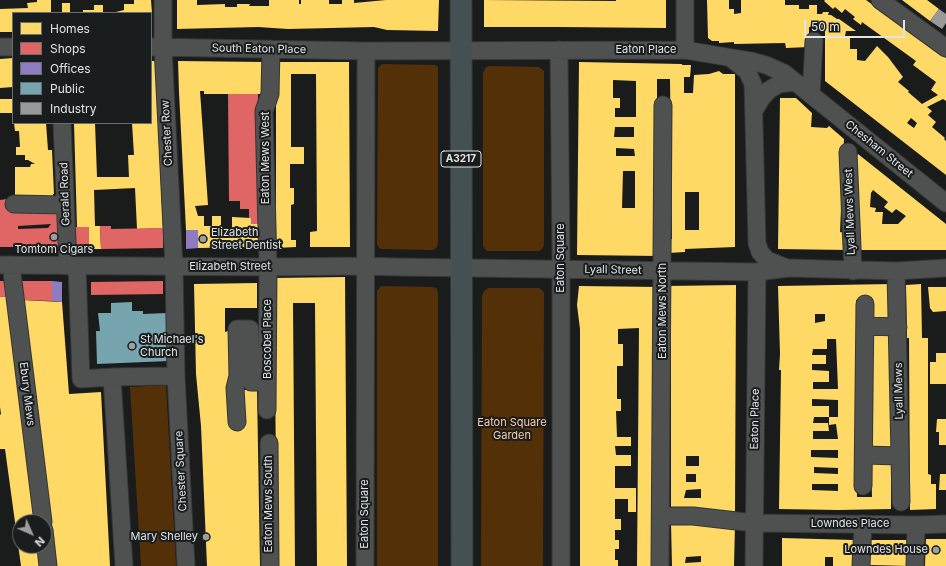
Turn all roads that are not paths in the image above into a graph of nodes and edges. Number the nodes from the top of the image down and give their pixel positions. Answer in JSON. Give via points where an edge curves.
{"nodes":[{"id":1,"x":163,"y":0,"type":"edge"},
{"id":2,"x":461,"y":0,"type":"edge"},
{"id":3,"x":685,"y":0,"type":"edge"},
{"id":4,"x":880,"y":0,"type":"edge"},
{"id":5,"x":814,"y":41,"type":"dead end"},
{"id":6,"x":0,"y":47,"type":"edge"},
{"id":7,"x":12,"y":47,"type":"edge"},
{"id":8,"x":157,"y":47,"type":"edge"},
{"id":9,"x":946,"y":48,"type":"edge"},
{"id":10,"x":271,"y":49,"type":"junction"},
{"id":11,"x":559,"y":50,"type":"junction"},
{"id":12,"x":685,"y":50,"type":"junction"},
{"id":13,"x":366,"y":51,"type":"junction"},
{"id":14,"x":460,"y":51,"type":"junction"},
{"id":15,"x":732,"y":59,"type":"junction"},
{"id":16,"x":795,"y":82,"type":"junction"},
{"id":17,"x":812,"y":95,"type":"junction"},
{"id":18,"x":663,"y":105,"type":"dead end"},
{"id":19,"x":754,"y":111,"type":"junction"},
{"id":20,"x":62,"y":124,"type":"edge"},
{"id":21,"x":848,"y":152,"type":"dead end"},
{"id":22,"x":946,"y":203,"type":"edge"},
{"id":23,"x":14,"y":204,"type":"dead end"},
{"id":24,"x":65,"y":205,"type":"junction"},
{"id":25,"x":757,"y":243,"type":"junction"},
{"id":26,"x":6,"y":265,"type":"edge"},
{"id":27,"x":73,"y":266,"type":"junction"},
{"id":28,"x":174,"y":266,"type":"junction"},
{"id":29,"x":365,"y":266,"type":"junction"},
{"id":30,"x":268,"y":267,"type":"junction"},
{"id":31,"x":461,"y":267,"type":"junction"},
{"id":32,"x":789,"y":268,"type":"junction"},
{"id":33,"x":946,"y":268,"type":"edge"},
{"id":34,"x":561,"y":269,"type":"junction"},
{"id":35,"x":663,"y":270,"type":"junction"},
{"id":36,"x":734,"y":271,"type":"junction"},
{"id":37,"x":853,"y":271,"type":"junction"},
{"id":38,"x":896,"y":271,"type":"junction"},
{"id":39,"x":757,"y":272,"type":"junction"},
{"id":40,"x":865,"y":304,"type":"dead end"},
{"id":41,"x":865,"y":326,"type":"junction"},
{"id":42,"x":898,"y":327,"type":"junction"},
{"id":43,"x":176,"y":376,"type":"junction"},
{"id":44,"x":112,"y":377,"type":"junction"},
{"id":45,"x":267,"y":382,"type":"junction"},
{"id":46,"x":267,"y":410,"type":"dead end"},
{"id":47,"x":237,"y":422,"type":"dead end"},
{"id":48,"x":269,"y":443,"type":"dead end"},
{"id":49,"x":864,"y":455,"type":"junction"},
{"id":50,"x":900,"y":456,"type":"junction"},
{"id":51,"x":863,"y":486,"type":"dead end"},
{"id":52,"x":901,"y":502,"type":"dead end"},
{"id":53,"x":42,"y":514,"type":"edge"},
{"id":54,"x":661,"y":516,"type":"junction"},
{"id":55,"x":754,"y":523,"type":"junction"},
{"id":56,"x":864,"y":524,"type":"junction"},
{"id":57,"x":916,"y":524,"type":"junction"},
{"id":58,"x":946,"y":524,"type":"edge"},
{"id":59,"x":47,"y":554,"type":"edge"},
{"id":60,"x":48,"y":566,"type":"edge"},
{"id":61,"x":124,"y":566,"type":"edge"},
{"id":62,"x":186,"y":566,"type":"edge"},
{"id":63,"x":270,"y":566,"type":"edge"},
{"id":64,"x":365,"y":566,"type":"edge"},
{"id":65,"x":462,"y":566,"type":"edge"},
{"id":66,"x":561,"y":566,"type":"edge"},
{"id":67,"x":660,"y":566,"type":"edge"},
{"id":68,"x":754,"y":566,"type":"edge"},
{"id":69,"x":861,"y":566,"type":"edge"},
{"id":70,"x":914,"y":566,"type":"edge"}],
"edges":[{"from":1,"to":8,"type":"street","name":"Chester Row"},
{"from":2,"to":14,"type":"main road","number":"A3217"},
{"from":3,"to":12,"type":"street"},
{"from":4,"to":9,"type":"street"},
{"from":5,"to":17,"type":"street"},
{"from":6,"to":7,"type":"street"},
{"from":8,"to":10,"type":"street","name":"South Eaton Place"},
{"from":8,"to":28,"type":"street","name":"Chester Row"},
{"from":10,"to":13,"type":"street","name":"South Eaton Place"},
{"from":10,"to":30,"type":"street","name":"Eaton Mews West","via":[[270,94],[264,111]]},
{"from":11,"to":12,"type":"street","name":"Eaton Place"},
{"from":11,"to":14,"type":"street"},
{"from":11,"to":34,"type":"street","name":"Eaton Square"},
{"from":12,"to":15,"type":"street","name":"Eaton Place"},
{"from":13,"to":14,"type":"street"},
{"from":13,"to":29,"type":"street","name":"Eaton Square"},
{"from":14,"to":31,"type":"main road","number":"A3217"},
{"from":15,"to":16,"type":"street","name":"Eaton Place","via":[[766,65],[784,73]]},
{"from":15,"to":19,"type":"street","name":"Eaton Place","via":[[747,71],[753,84]]},
{"from":16,"to":17,"type":"street","name":"Chesham Street"},
{"from":16,"to":19,"type":"street","via":[[779,84],[769,90]]},
{"from":17,"to":22,"type":"street","name":"Chesham Street"},
{"from":18,"to":35,"type":"street","name":"Eaton Mews North"},
{"from":19,"to":25,"type":"street","name":"Eaton Place"},
{"from":20,"to":24,"type":"street","name":"Gerald Road"},
{"from":21,"to":37,"type":"street","name":"Lyall Mews West"},
{"from":23,"to":24,"type":"street"},
{"from":24,"to":27,"type":"street","name":"Gerald Road"},
{"from":25,"to":32,"type":"street","name":"Lyall Street","via":[[767,260]]},
{"from":25,"to":36,"type":"street","via":[[747,263]]},
{"from":26,"to":27,"type":"street","name":"Elizabeth Street"},
{"from":26,"to":53,"type":"street","name":"Ebury Mews"},
{"from":27,"to":28,"type":"street","name":"Elizabeth Street"},
{"from":27,"to":44,"type":"street","via":[[80,379]]},
{"from":28,"to":30,"type":"street","name":"Elizabeth Street"},
{"from":28,"to":43,"type":"street","name":"Chester Square"},
{"from":29,"to":30,"type":"street","name":"Elizabeth Street"},
{"from":29,"to":31,"type":"street","name":"Elizabeth Street"},
{"from":29,"to":64,"type":"street","name":"Eaton Square"},
{"from":30,"to":45,"type":"street","name":"Boscobel Place"},
{"from":31,"to":34,"type":"street","name":"Lyall Street"},
{"from":31,"to":65,"type":"main road","number":"A3217"},
{"from":32,"to":37,"type":"street","name":"Lyall Street"},
{"from":32,"to":39,"type":"street","name":"Lyall Street"},
{"from":33,"to":38,"type":"street","name":"Lyall Street"},
{"from":34,"to":35,"type":"street","name":"Lyall Street"},
{"from":34,"to":66,"type":"street","name":"Eaton Square"},
{"from":35,"to":36,"type":"street","name":"Lyall Street"},
{"from":35,"to":54,"type":"street","name":"Eaton Mews North"},
{"from":36,"to":39,"type":"street","name":"Lyall Street"},
{"from":37,"to":38,"type":"street","name":"Lyall Street"},
{"from":38,"to":42,"type":"street","name":"Lyall Mews"},
{"from":39,"to":55,"type":"street","name":"Eaton Place"},
{"from":40,"to":41,"type":"street"},
{"from":41,"to":42,"type":"street"},
{"from":41,"to":49,"type":"street"},
{"from":42,"to":50,"type":"street","name":"Lyall Mews"},
{"from":43,"to":44,"type":"street"},
{"from":43,"to":62,"type":"street","name":"Chester Square"},
{"from":44,"to":61,"type":"street"},
{"from":45,"to":46,"type":"street","name":"Boscobel Place"},
{"from":45,"to":47,"type":"street","via":[[250,382],[250,329],[237,329]]},
{"from":48,"to":63,"type":"street","name":"Eaton Mews South"},
{"from":49,"to":50,"type":"street"},
{"from":49,"to":51,"type":"street"},
{"from":50,"to":52,"type":"street","name":"Lyall Mews"},
{"from":54,"to":55,"type":"street","via":[[693,516]]},
{"from":54,"to":67,"type":"street","name":"Eaton Mews North"},
{"from":55,"to":56,"type":"street","name":"Lowndes Place"},
{"from":55,"to":68,"type":"street","name":"Eaton Place"},
{"from":56,"to":57,"type":"street","name":"Lowndes Place"},
{"from":56,"to":69,"type":"street"},
{"from":57,"to":58,"type":"street","name":"Lowndes Place"},
{"from":57,"to":70,"type":"street"},
{"from":59,"to":60,"type":"street"}]}
